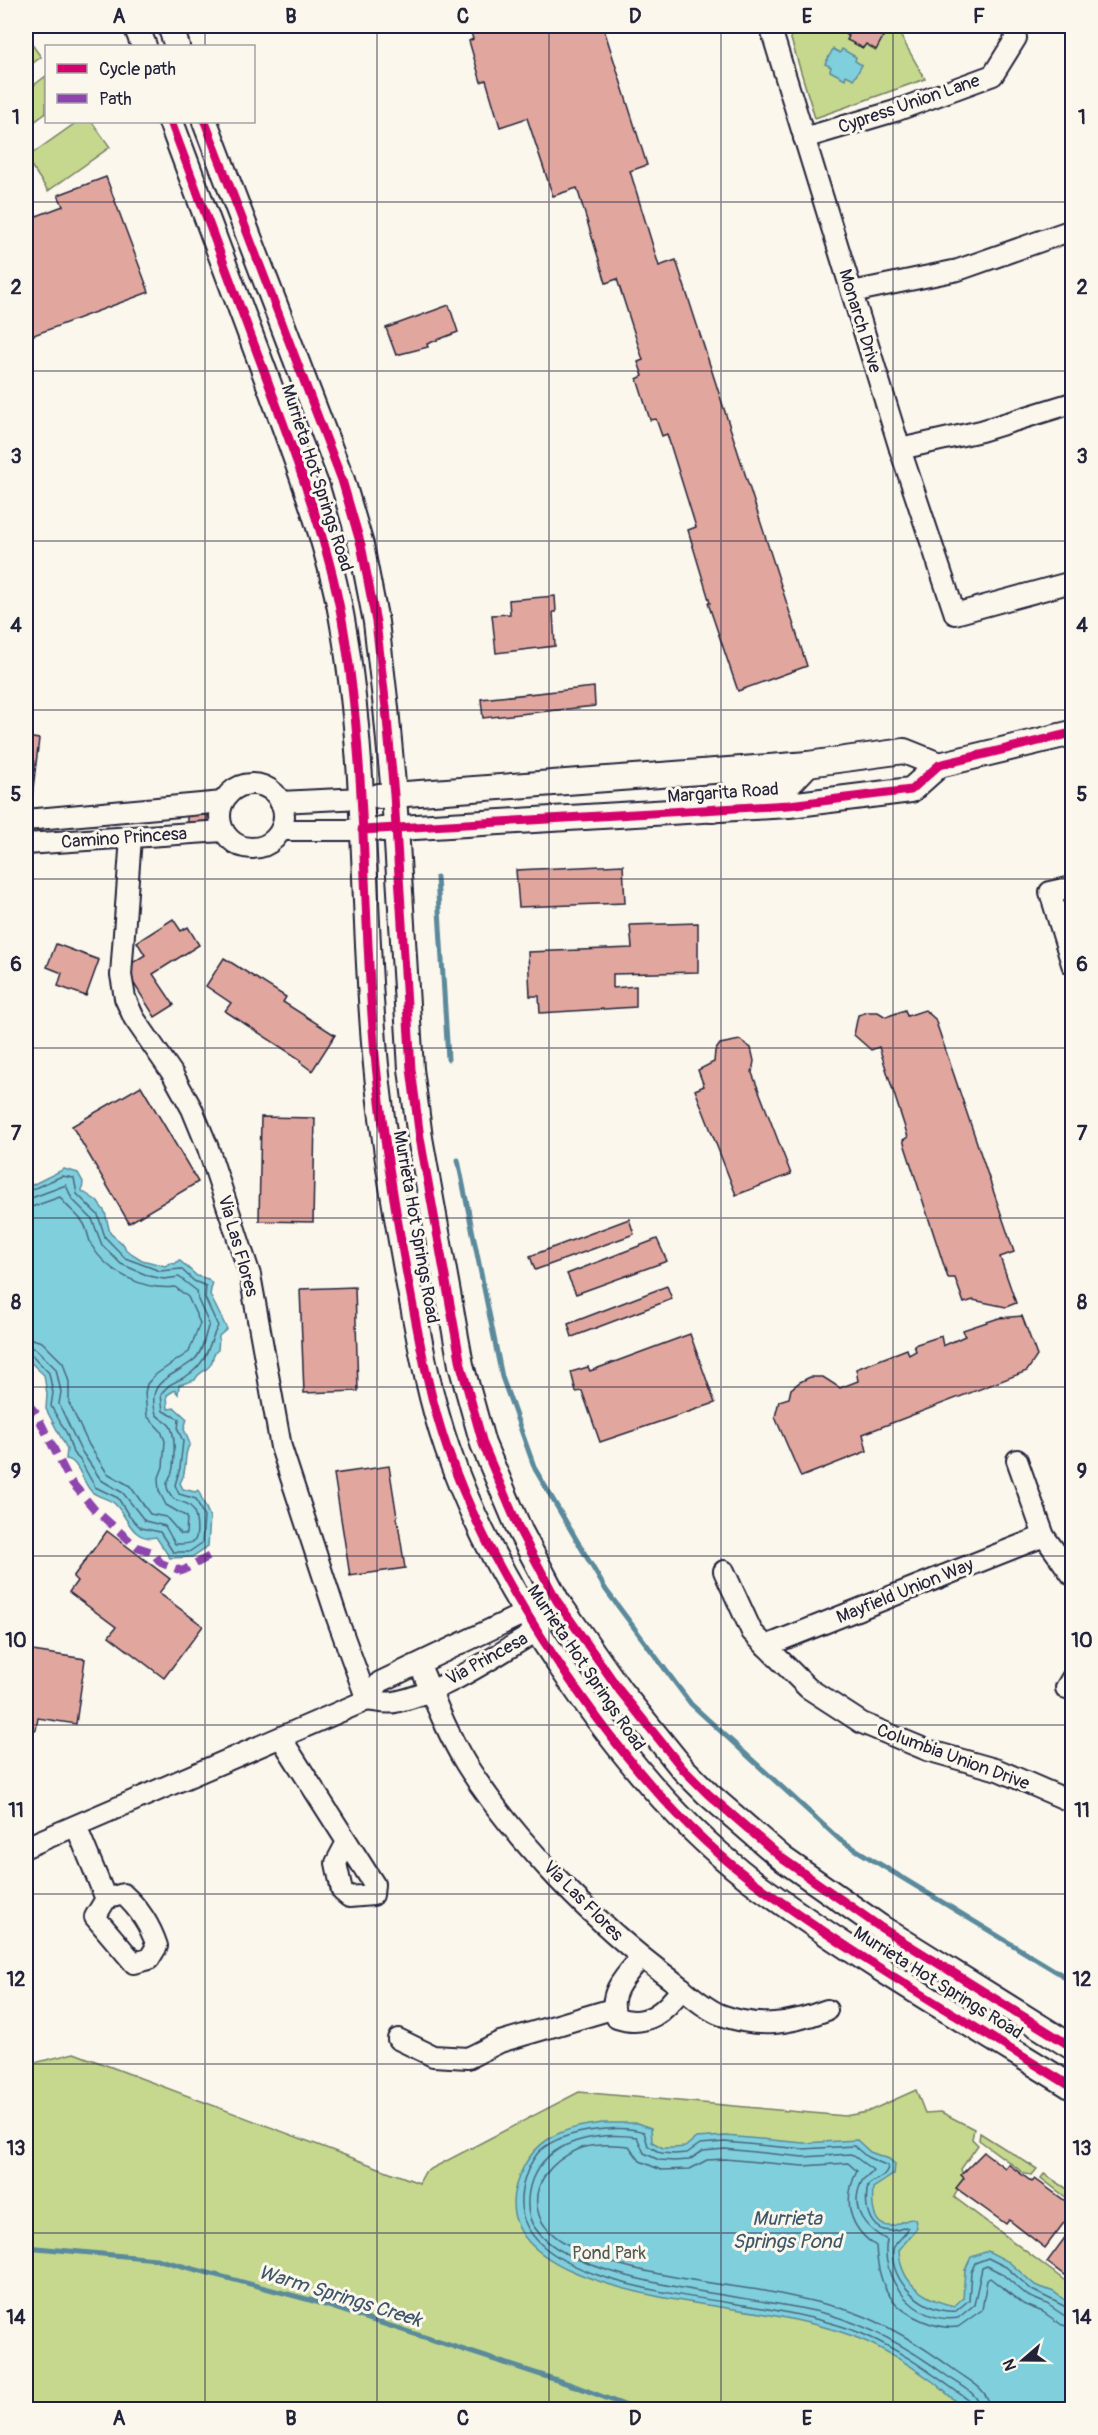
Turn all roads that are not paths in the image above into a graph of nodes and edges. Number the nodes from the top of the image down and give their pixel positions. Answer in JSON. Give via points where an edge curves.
{"nodes":[{"id":1,"x":136,"y":26,"type":"edge"},
{"id":2,"x":170,"y":26,"type":"edge"},
{"id":3,"x":770,"y":26,"type":"edge"},
{"id":4,"x":1012,"y":26,"type":"edge"},
{"id":5,"x":144,"y":45,"type":"edge"},
{"id":6,"x":177,"y":45,"type":"edge"},
{"id":7,"x":171,"y":123,"type":"edge"},
{"id":8,"x":206,"y":123,"type":"edge"},
{"id":9,"x":804,"y":138,"type":"junction"},
{"id":10,"x":1072,"y":230,"type":"edge"},
{"id":11,"x":852,"y":292,"type":"junction"},
{"id":12,"x":1072,"y":403,"type":"edge"},
{"id":13,"x":900,"y":449,"type":"junction"},
{"id":14,"x":1072,"y":582,"type":"edge"},
{"id":15,"x":1072,"y":733,"type":"edge"},
{"id":16,"x":808,"y":764,"type":"junction"},
{"id":17,"x":939,"y":765,"type":"junction"},
{"id":18,"x":394,"y":795,"type":"junction"},
{"id":19,"x":362,"y":798,"type":"junction"},
{"id":20,"x":223,"y":802,"type":"junction"},
{"id":21,"x":280,"y":802,"type":"junction"},
{"id":22,"x":712,"y":810,"type":"junction"},
{"id":23,"x":26,"y":820,"type":"edge"},
{"id":24,"x":396,"y":829,"type":"junction"},
{"id":25,"x":280,"y":830,"type":"junction"},
{"id":26,"x":362,"y":830,"type":"junction"},
{"id":27,"x":223,"y":831,"type":"junction"},
{"id":28,"x":130,"y":837,"type":"junction"},
{"id":29,"x":26,"y":844,"type":"edge"},
{"id":30,"x":1072,"y":887,"type":"edge"},
{"id":31,"x":1072,"y":964,"type":"edge"},
{"id":32,"x":1017,"y":1460,"type":"dead end"},
{"id":33,"x":1044,"y":1536,"type":"junction"},
{"id":34,"x":724,"y":1571,"type":"dead end"},
{"id":35,"x":1072,"y":1575,"type":"edge"},
{"id":36,"x":557,"y":1601,"type":"junction"},
{"id":37,"x":531,"y":1622,"type":"junction"},
{"id":38,"x":766,"y":1646,"type":"junction"},
{"id":39,"x":420,"y":1665,"type":"junction"},
{"id":40,"x":430,"y":1689,"type":"junction"},
{"id":41,"x":367,"y":1700,"type":"junction"},
{"id":42,"x":281,"y":1738,"type":"junction"},
{"id":43,"x":1072,"y":1802,"type":"edge"},
{"id":44,"x":76,"y":1826,"type":"junction"},
{"id":45,"x":347,"y":1842,"type":"dead end"},
{"id":46,"x":26,"y":1847,"type":"edge"},
{"id":47,"x":106,"y":1899,"type":"dead end"},
{"id":48,"x":641,"y":1958,"type":"junction"},
{"id":49,"x":682,"y":1988,"type":"junction"},
{"id":50,"x":612,"y":2009,"type":"junction"},
{"id":51,"x":827,"y":2010,"type":"dead end"},
{"id":52,"x":398,"y":2038,"type":"dead end"},
{"id":53,"x":1072,"y":2047,"type":"edge"},
{"id":54,"x":1072,"y":2086,"type":"edge"}],
"edges":[{"from":1,"to":5,"type":"main road"},
{"from":2,"to":6,"type":"main road"},
{"from":3,"to":9,"type":"street","name":"Monarch Drive"},
{"from":4,"to":9,"type":"street","name":"Cypress Union Lane","via":[[1016,38],[993,75],[895,111]]},
{"from":7,"to":19,"type":"main road","name":"Murrieta Hot Springs Road","via":[[296,457],[327,552],[353,684]]},
{"from":8,"to":18,"type":"main road","name":"Murrieta Hot Springs Road","via":[[342,480],[361,545],[376,622]]},
{"from":9,"to":11,"type":"street","name":"Monarch Drive"},
{"from":10,"to":11,"type":"street","via":[[958,270]]},
{"from":11,"to":13,"type":"street","name":"Monarch Drive"},
{"from":12,"to":13,"type":"street","via":[[981,431]]},
{"from":13,"to":14,"type":"street","name":"Monarch Drive","via":[[955,614]]},
{"from":15,"to":17,"type":"main road","name":"Margarita Road"},
{"from":16,"to":17,"type":"main road","name":"Margarita Road","via":[[904,751]]},
{"from":16,"to":18,"type":"main road","name":"Margarita Road"},
{"from":16,"to":22,"type":"main road","via":[[791,782],[732,791]]},
{"from":17,"to":22,"type":"main road","name":"Margarita Road","via":[[911,790]]},
{"from":18,"to":19,"type":"main road","name":"Margarita Road"},
{"from":18,"to":24,"type":"main road","name":"Murrieta Hot Springs Road"},
{"from":19,"to":21,"type":"street"},
{"from":19,"to":26,"type":"main road","name":"Murrieta Hot Springs Road"},
{"from":20,"to":21,"type":"street","via":[[246,784],[266,788]]},
{"from":20,"to":23,"type":"street","name":"Camino Princesa"},
{"from":20,"to":27,"type":"street"},
{"from":21,"to":25,"type":"street"},
{"from":22,"to":24,"type":"main road","name":"Margarita Road"},
{"from":24,"to":26,"type":"main road","name":"Margarita Road"},
{"from":24,"to":36,"type":"main road","name":"Murrieta Hot Springs Road","via":[[411,1069],[461,1365],[483,1444],[520,1531]]},
{"from":25,"to":26,"type":"street"},
{"from":25,"to":27,"type":"street","via":[[267,845],[247,848],[229,839]]},
{"from":26,"to":37,"type":"main road","name":"Murrieta Hot Springs Road","via":[[383,1132],[421,1350],[446,1447],[471,1511]]},
{"from":27,"to":28,"type":"street","name":"Camino Princesa"},
{"from":28,"to":29,"type":"street","name":"Camino Princesa"},
{"from":28,"to":41,"type":"street","name":"Via Las Flores","via":[[121,975],[125,998],[182,1091],[208,1148],[250,1275],[281,1448]]},
{"from":30,"to":31,"type":"street","via":[[1050,892]]},
{"from":32,"to":33,"type":"street"},
{"from":33,"to":35,"type":"street"},
{"from":33,"to":38,"type":"street","name":"Mayfield Union Way"},
{"from":34,"to":38,"type":"street","name":"Columbia Union Drive","via":[[752,1632]]},
{"from":36,"to":37,"type":"street","name":"Via Princesa"},
{"from":36,"to":53,"type":"main road","name":"Murrieta Hot Springs Road","via":[[620,1692],[683,1769],[783,1859],[880,1927]]},
{"from":37,"to":39,"type":"street","name":"Via Princesa"},
{"from":37,"to":40,"type":"street","name":"Via Princesa","via":[[468,1672]]},
{"from":37,"to":54,"type":"main road","name":"Murrieta Hot Springs Road","via":[[623,1755],[673,1811],[760,1887]]},
{"from":38,"to":43,"type":"street","name":"Columbia Union Drive","via":[[808,1688],[862,1724],[927,1750],[998,1770]]},
{"from":39,"to":40,"type":"street","name":"Via Las Flores"},
{"from":39,"to":41,"type":"street","name":"Via Princesa","via":[[380,1682]]},
{"from":40,"to":41,"type":"street","name":"Via Princesa","via":[[393,1703]]},
{"from":40,"to":48,"type":"street","name":"Via Las Flores","via":[[465,1763],[491,1800],[596,1917]]},
{"from":41,"to":42,"type":"street","name":"Via Princesa"},
{"from":42,"to":44,"type":"street","name":"Via Princesa"},
{"from":42,"to":45,"type":"street"},
{"from":44,"to":46,"type":"street","name":"Via Princesa"},
{"from":44,"to":47,"type":"street"},
{"from":48,"to":49,"type":"street","name":"Via Las Flores"},
{"from":48,"to":50,"type":"street","via":[[615,1992]]},
{"from":49,"to":50,"type":"street","via":[[671,2003],[646,2021],[617,2018]]},
{"from":49,"to":51,"type":"street","name":"Via Las Flores","via":[[718,2014],[768,2025],[795,2022]]},
{"from":50,"to":52,"type":"street","via":[[500,2042],[468,2058],[433,2056]]}]}
